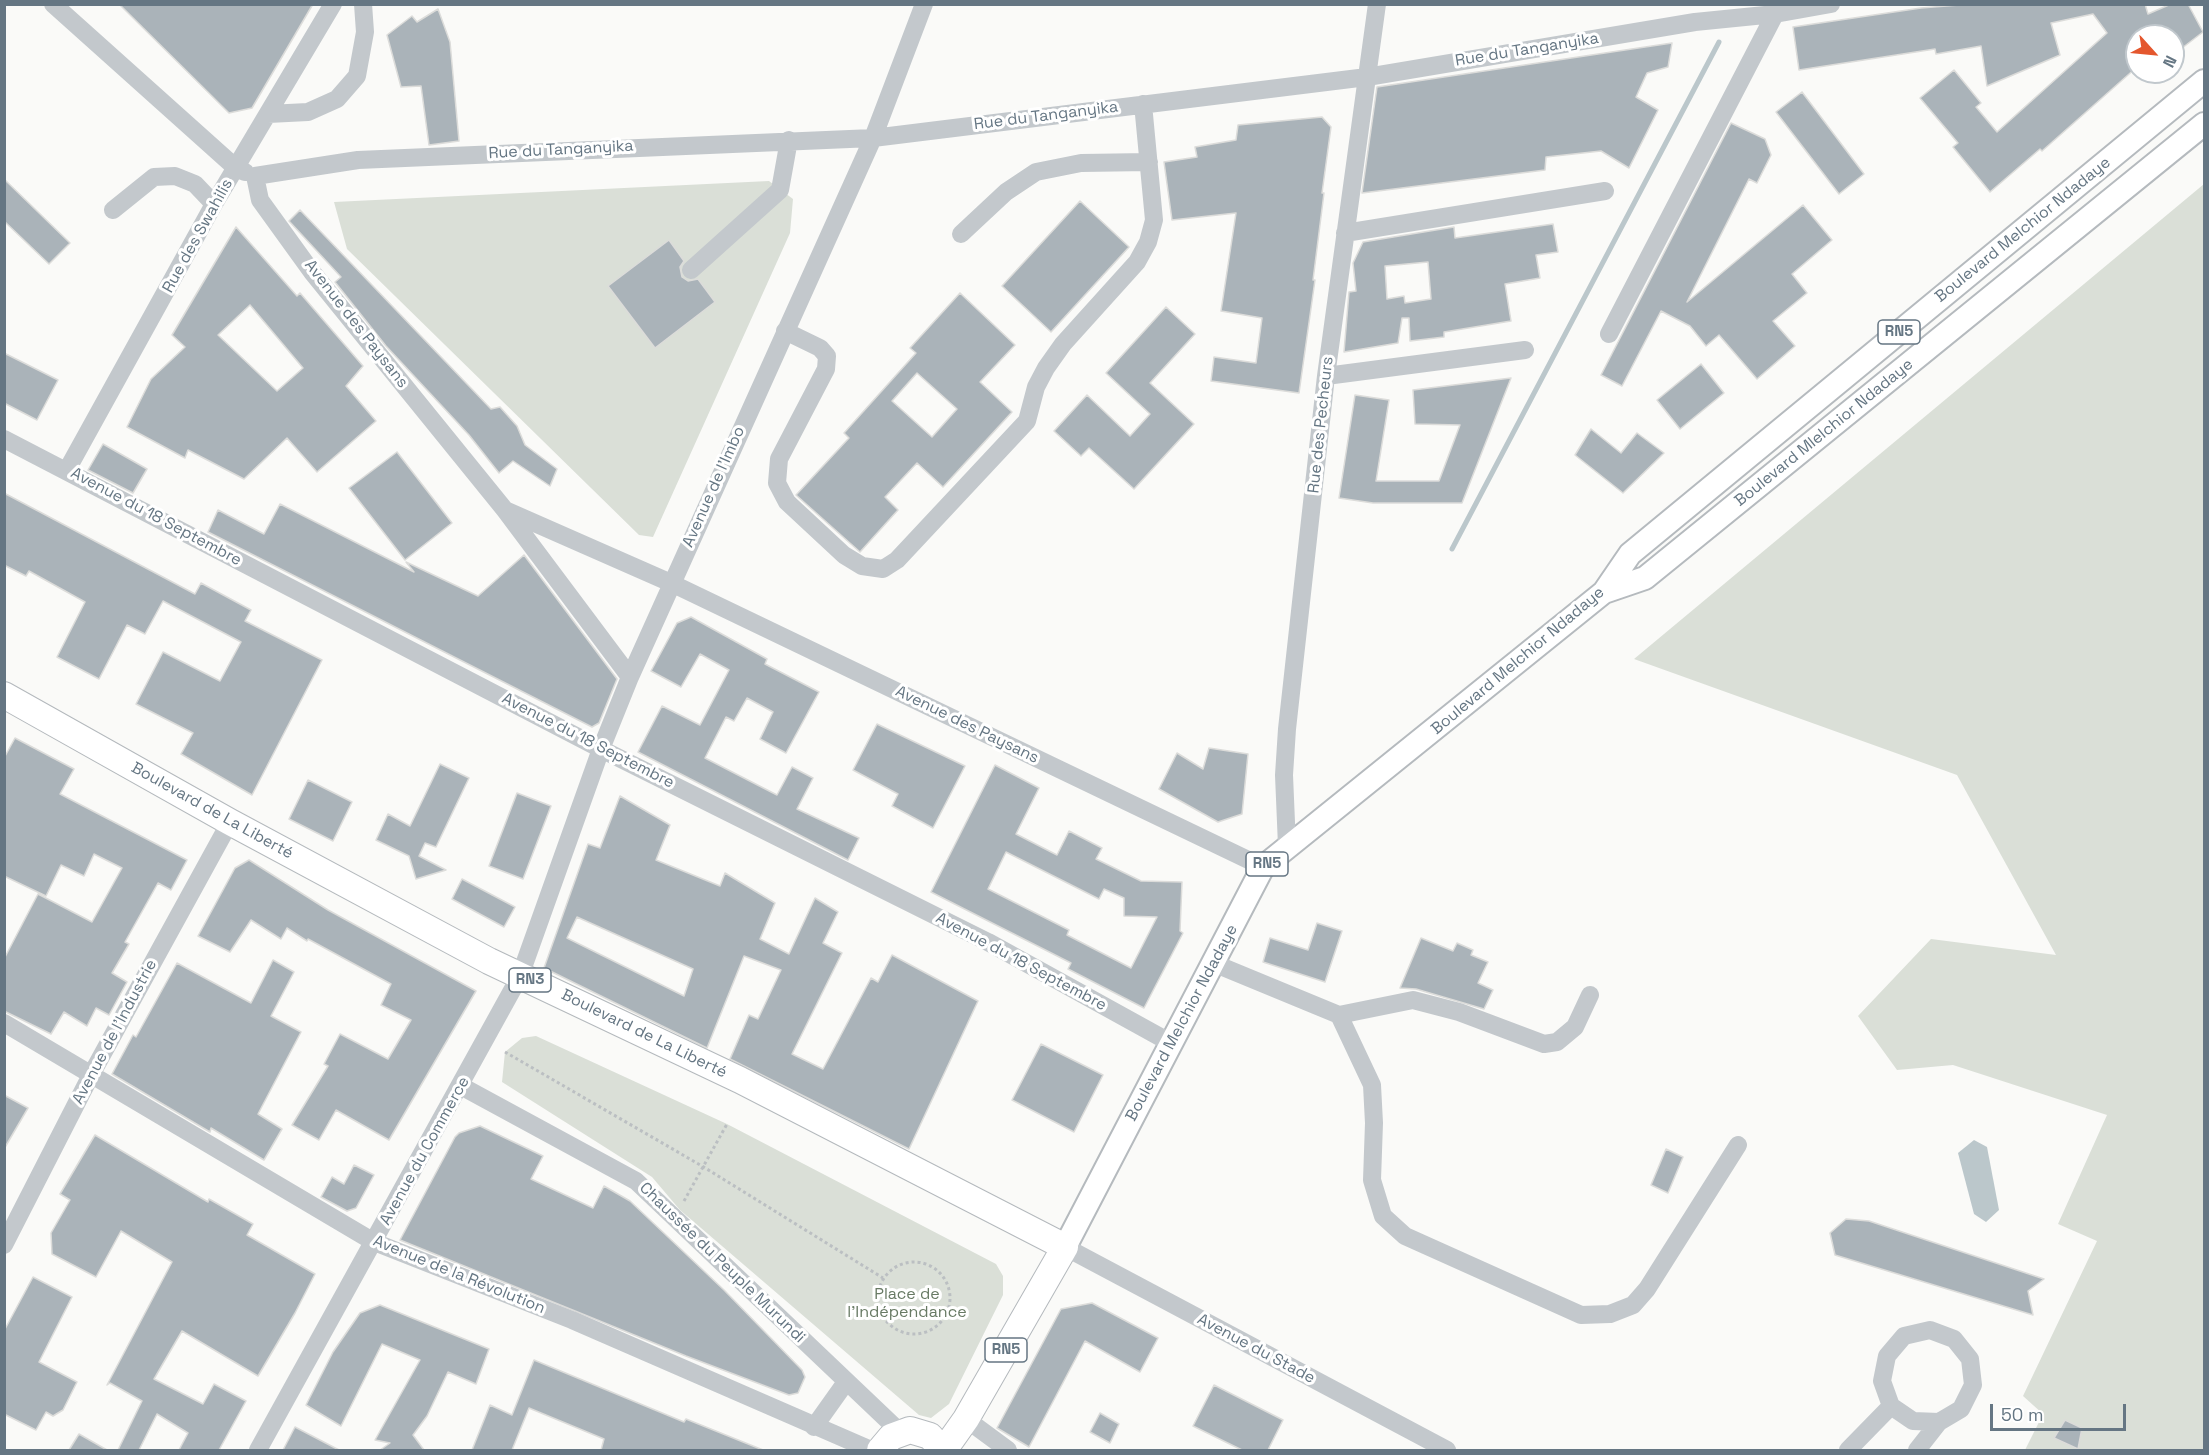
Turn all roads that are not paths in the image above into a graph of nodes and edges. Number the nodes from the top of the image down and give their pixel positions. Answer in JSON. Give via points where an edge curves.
{"nodes":[{"id":1,"x":53,"y":4,"type":"edge"},
{"id":2,"x":333,"y":4,"type":"edge"},
{"id":3,"x":363,"y":4,"type":"edge"},
{"id":4,"x":924,"y":4,"type":"edge"},
{"id":5,"x":1377,"y":4,"type":"edge"},
{"id":6,"x":1831,"y":4,"type":"edge"},
{"id":7,"x":1775,"y":14,"type":"junction"},
{"id":8,"x":1367,"y":77,"type":"junction"},
{"id":9,"x":2205,"y":81,"type":"edge"},
{"id":10,"x":1143,"y":104,"type":"junction"},
{"id":11,"x":268,"y":114,"type":"junction"},
{"id":12,"x":2205,"y":124,"type":"edge"},
{"id":13,"x":873,"y":138,"type":"junction"},
{"id":14,"x":789,"y":140,"type":"junction"},
{"id":15,"x":1149,"y":162,"type":"junction"},
{"id":16,"x":236,"y":168,"type":"junction"},
{"id":17,"x":255,"y":177,"type":"junction"},
{"id":18,"x":1605,"y":191,"type":"dead end"},
{"id":19,"x":214,"y":204,"type":"junction"},
{"id":20,"x":114,"y":210,"type":"dead end"},
{"id":21,"x":1345,"y":233,"type":"junction"},
{"id":22,"x":961,"y":234,"type":"dead end"},
{"id":23,"x":691,"y":270,"type":"dead end"},
{"id":24,"x":785,"y":331,"type":"junction"},
{"id":25,"x":1609,"y":334,"type":"dead end"},
{"id":26,"x":1525,"y":350,"type":"dead end"},
{"id":27,"x":1326,"y":376,"type":"junction"},
{"id":28,"x":4,"y":440,"type":"edge"},
{"id":29,"x":67,"y":470,"type":"junction"},
{"id":30,"x":505,"y":510,"type":"junction"},
{"id":31,"x":671,"y":584,"type":"junction"},
{"id":32,"x":1604,"y":592,"type":"junction"},
{"id":33,"x":630,"y":676,"type":"junction"},
{"id":34,"x":4,"y":695,"type":"edge"},
{"id":35,"x":601,"y":749,"type":"junction"},
{"id":36,"x":230,"y":822,"type":"junction"},
{"id":37,"x":1287,"y":846,"type":"junction"},
{"id":38,"x":1263,"y":867,"type":"junction"},
{"id":39,"x":1213,"y":963,"type":"junction"},
{"id":40,"x":520,"y":976,"type":"junction"},
{"id":41,"x":1590,"y":994,"type":"dead end"},
{"id":42,"x":1339,"y":1015,"type":"junction"},
{"id":43,"x":4,"y":1023,"type":"edge"},
{"id":44,"x":1171,"y":1043,"type":"junction"},
{"id":45,"x":91,"y":1075,"type":"junction"},
{"id":46,"x":461,"y":1086,"type":"junction"},
{"id":47,"x":1738,"y":1145,"type":"dead end"},
{"id":48,"x":374,"y":1242,"type":"junction"},
{"id":49,"x":4,"y":1245,"type":"edge"},
{"id":50,"x":1065,"y":1247,"type":"junction"},
{"id":51,"x":846,"y":1382,"type":"junction"},
{"id":52,"x":1891,"y":1406,"type":"junction"},
{"id":53,"x":966,"y":1419,"type":"junction"},
{"id":54,"x":1939,"y":1422,"type":"junction"},
{"id":55,"x":814,"y":1427,"type":"junction"},
{"id":56,"x":900,"y":1432,"type":"junction"},
{"id":57,"x":258,"y":1450,"type":"edge"},
{"id":58,"x":872,"y":1450,"type":"edge"},
{"id":59,"x":880,"y":1450,"type":"edge"},
{"id":60,"x":943,"y":1450,"type":"edge"},
{"id":61,"x":1008,"y":1450,"type":"edge"},
{"id":62,"x":1447,"y":1450,"type":"edge"},
{"id":63,"x":1848,"y":1450,"type":"edge"},
{"id":64,"x":1917,"y":1450,"type":"edge"}],
"edges":[{"from":1,"to":16,"type":"street"},
{"from":2,"to":11,"type":"street","name":"Rue des Swahilis"},
{"from":3,"to":11,"type":"street","via":[[365,32],[357,76],[337,99],[308,112]]},
{"from":4,"to":13,"type":"street","name":"Avenue de l'Imbo"},
{"from":5,"to":8,"type":"street","name":"Rue des Pecheurs"},
{"from":6,"to":7,"type":"street","name":"Rue du Tanganyika"},
{"from":7,"to":8,"type":"street","name":"Rue du Tanganyika","via":[[1712,20]]},
{"from":7,"to":25,"type":"street"},
{"from":8,"to":10,"type":"street","name":"Rue du Tanganyika"},
{"from":8,"to":21,"type":"street","name":"Rue des Pecheurs"},
{"from":9,"to":32,"type":"main road","name":"Boulevard Melchior Ndadaye","number":"RN5","via":[[1630,554]]},
{"from":10,"to":13,"type":"street","name":"Rue du Tanganyika"},
{"from":10,"to":15,"type":"street"},
{"from":11,"to":16,"type":"street","name":"Rue des Swahilis"},
{"from":12,"to":32,"type":"main road","name":"Boulevard Mlelchior Ndadaye","number":"RN5","via":[[1645,578]]},
{"from":13,"to":14,"type":"street","name":"Rue du Tanganyika"},
{"from":13,"to":24,"type":"street","name":"Avenue de l'Imbo"},
{"from":14,"to":17,"type":"street","name":"Rue du Tanganyika","via":[[358,160]]},
{"from":14,"to":23,"type":"street","via":[[780,190]]},
{"from":15,"to":22,"type":"street","via":[[1081,163],[1036,172],[1006,192]]},
{"from":15,"to":24,"type":"street","via":[[1154,220],[1137,262],[1046,368],[1036,387],[1027,422],[897,560],[883,569],[862,566],[844,555],[786,502],[777,483],[778,459],[826,369],[827,356],[820,348]]},
{"from":16,"to":17,"type":"street"},
{"from":16,"to":19,"type":"street","name":"Rue des Swahilis"},
{"from":17,"to":30,"type":"street","name":"Avenue des Paysans","via":[[260,200],[312,272]]},
{"from":18,"to":21,"type":"street"},
{"from":19,"to":20,"type":"street","via":[[195,184],[175,176],[154,177]]},
{"from":19,"to":29,"type":"street","name":"Rue des Swahilis"},
{"from":21,"to":27,"type":"street","name":"Rue des Pecheurs"},
{"from":24,"to":31,"type":"street","name":"Avenue de l'Imbo"},
{"from":26,"to":27,"type":"street"},
{"from":27,"to":37,"type":"street","name":"Rue des Pecheurs","via":[[1287,729]]},
{"from":28,"to":29,"type":"street","name":"Avenue du 18 Septembre"},
{"from":29,"to":35,"type":"street","name":"Avenue du 18 Septembre"},
{"from":30,"to":31,"type":"street","name":"Avenue des Paysans"},
{"from":30,"to":33,"type":"street","name":"Avenue des Paysans"},
{"from":31,"to":33,"type":"street","name":"Avenue de l'Imbo"},
{"from":31,"to":38,"type":"street","name":"Avenue des Paysans"},
{"from":32,"to":37,"type":"main road","name":"Boulevard Melchior Ndadaye","number":"RN5"},
{"from":33,"to":35,"type":"street","name":"Avenue de l'Imbo"},
{"from":34,"to":36,"type":"highway","name":"Boulevard de La Liberté","number":"RN3"},
{"from":35,"to":40,"type":"street","name":"Avenue de l'Imbo"},
{"from":35,"to":44,"type":"street","name":"Avenue du 18 Septembre","via":[[988,942]]},
{"from":36,"to":40,"type":"highway","name":"Boulevard de La Liberté","number":"RN3"},
{"from":36,"to":45,"type":"street","name":"Avenue de l'Industrie"},
{"from":37,"to":38,"type":"main road","name":"Boulevard Melchior Ndadaye","number":"RN5"},
{"from":38,"to":39,"type":"main road","name":"Boulevard Melchior Ndadaye","number":"RN5"},
{"from":39,"to":42,"type":"street"},
{"from":39,"to":44,"type":"main road","name":"Boulevard Melchior Ndadaye","number":"RN5"},
{"from":40,"to":46,"type":"street","name":"Avenue du Commerce"},
{"from":40,"to":50,"type":"highway","name":"Boulevard de La Liberté","number":"RN3","via":[[740,1080]]},
{"from":41,"to":42,"type":"street","via":[[1575,1027],[1557,1042],[1544,1044],[1459,1012],[1413,1000]]},
{"from":42,"to":47,"type":"street","via":[[1372,1084],[1372,1180],[1383,1216],[1405,1236],[1581,1316],[1610,1314],[1633,1305]]},
{"from":43,"to":45,"type":"street","name":"Avenue de la Révolution"},
{"from":44,"to":50,"type":"main road","name":"Boulevard Melchior Ndadaye","number":"RN5"},
{"from":45,"to":48,"type":"street","name":"Avenue de la Révolution"},
{"from":45,"to":49,"type":"street","name":"Avenue de l'Industrie"},
{"from":46,"to":48,"type":"street","name":"Avenue du Commerce"},
{"from":46,"to":51,"type":"street","name":"Chaussée du Peuple Murundi","via":[[636,1181]]},
{"from":48,"to":55,"type":"street","name":"Avenue de la Révolution","via":[[572,1320]]},
{"from":48,"to":57,"type":"street","name":"Avenue du Commerce"},
{"from":50,"to":53,"type":"highway","number":"RN5"},
{"from":50,"to":62,"type":"street","name":"Avenue du Stade"},
{"from":51,"to":55,"type":"street"},
{"from":51,"to":56,"type":"street","name":"Chaussée du Peuple Murundi"},
{"from":52,"to":54,"type":"street","via":[[1913,1421]]},
{"from":52,"to":54,"type":"street","via":[[1882,1381],[1887,1356],[1904,1336],[1930,1330],[1954,1338],[1971,1359],[1973,1385],[1961,1408]]},
{"from":52,"to":63,"type":"street"},
{"from":53,"to":60,"type":"highway","number":"RN5"},
{"from":53,"to":61,"type":"street"},
{"from":54,"to":64,"type":"street"},
{"from":55,"to":58,"type":"street","name":"Avenue de la Révolution"},
{"from":56,"to":59,"type":"highway"},
{"from":56,"to":60,"type":"highway","via":[[921,1432]]}]}
